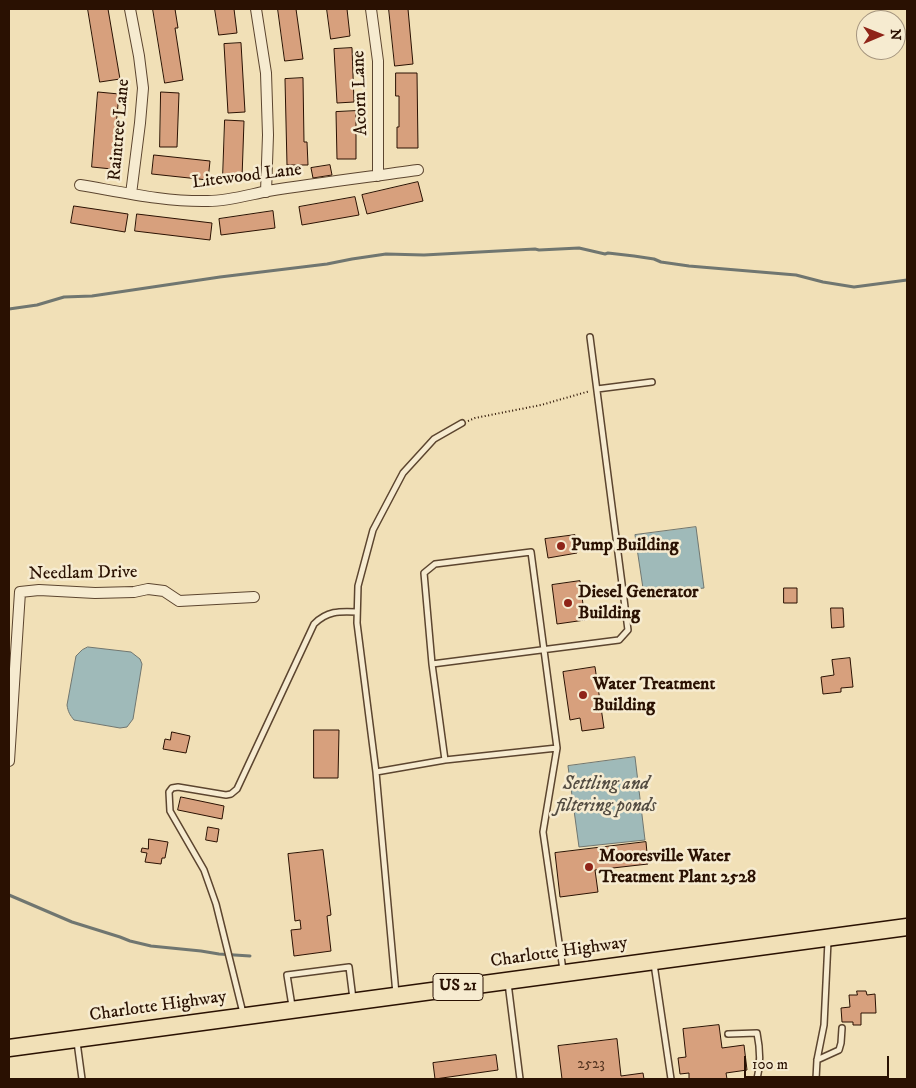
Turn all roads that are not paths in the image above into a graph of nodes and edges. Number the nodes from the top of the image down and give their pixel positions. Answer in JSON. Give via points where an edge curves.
{"nodes":[{"id":1,"x":130,"y":9,"type":"edge"},
{"id":2,"x":256,"y":9,"type":"edge"},
{"id":3,"x":371,"y":9,"type":"edge"},
{"id":4,"x":418,"y":170,"type":"dead end"},
{"id":5,"x":378,"y":176,"type":"junction"},
{"id":6,"x":80,"y":185,"type":"dead end"},
{"id":7,"x":266,"y":192,"type":"junction"},
{"id":8,"x":131,"y":194,"type":"junction"},
{"id":9,"x":590,"y":337,"type":"dead end"},
{"id":10,"x":652,"y":382,"type":"dead end"},
{"id":11,"x":597,"y":389,"type":"junction"},
{"id":12,"x":462,"y":423,"type":"road end"},
{"id":13,"x":254,"y":597,"type":"dead end"},
{"id":14,"x":357,"y":612,"type":"junction"},
{"id":15,"x":9,"y":623,"type":"edge"},
{"id":16,"x":17,"y":636,"type":"junction"},
{"id":17,"x":544,"y":650,"type":"junction"},
{"id":18,"x":432,"y":664,"type":"junction"},
{"id":19,"x":557,"y":748,"type":"junction"},
{"id":20,"x":445,"y":760,"type":"junction"},
{"id":21,"x":9,"y":761,"type":"edge"},
{"id":22,"x":376,"y":772,"type":"junction"},
{"id":23,"x":907,"y":927,"type":"edge"},
{"id":24,"x":828,"y":938,"type":"junction"},
{"id":25,"x":653,"y":961,"type":"junction"},
{"id":26,"x":564,"y":973,"type":"junction"},
{"id":27,"x":508,"y":980,"type":"junction"},
{"id":28,"x":396,"y":995,"type":"junction"},
{"id":29,"x":354,"y":1001,"type":"junction"},
{"id":30,"x":292,"y":1009,"type":"junction"},
{"id":31,"x":244,"y":1016,"type":"junction"},
{"id":32,"x":842,"y":1028,"type":"dead end"},
{"id":33,"x":728,"y":1034,"type":"dead end"},
{"id":34,"x":76,"y":1039,"type":"junction"},
{"id":35,"x":9,"y":1048,"type":"edge"},
{"id":36,"x":817,"y":1060,"type":"junction"},
{"id":37,"x":82,"y":1079,"type":"edge"},
{"id":38,"x":520,"y":1079,"type":"edge"},
{"id":39,"x":671,"y":1079,"type":"edge"},
{"id":40,"x":757,"y":1079,"type":"edge"},
{"id":41,"x":816,"y":1079,"type":"edge"}],
"edges":[{"from":1,"to":8,"type":"street","name":"Raintree Lane","via":[[143,88]]},
{"from":2,"to":7,"type":"street","via":[[266,73]]},
{"from":3,"to":5,"type":"street","name":"Acorn Lane","via":[[378,61]]},
{"from":4,"to":5,"type":"street","name":"Litewood Lane"},
{"from":5,"to":7,"type":"street","name":"Litewood Lane"},
{"from":6,"to":8,"type":"street","name":"Litewood Lane"},
{"from":7,"to":8,"type":"street","name":"Litewood Lane","via":[[210,201]]},
{"from":9,"to":11,"type":"lane"},
{"from":10,"to":11,"type":"lane"},
{"from":11,"to":17,"type":"lane","via":[[628,630],[619,640]]},
{"from":12,"to":14,"type":"lane","via":[[434,439],[403,473],[373,530],[358,586]]},
{"from":13,"to":16,"type":"street","name":"Needlam Drive","via":[[179,601],[164,592],[148,589],[95,593],[20,592]]},
{"from":14,"to":22,"type":"lane"},
{"from":14,"to":31,"type":"lane","via":[[330,613],[314,624],[237,789],[226,795],[178,786],[169,792],[170,811],[204,870],[216,904]]},
{"from":15,"to":16,"type":"street"},
{"from":16,"to":21,"type":"street","name":"Needlam Drive"},
{"from":17,"to":18,"type":"lane"},
{"from":17,"to":18,"type":"lane","via":[[531,552],[435,564],[424,573]]},
{"from":17,"to":19,"type":"lane"},
{"from":18,"to":20,"type":"lane"},
{"from":19,"to":20,"type":"lane"},
{"from":19,"to":26,"type":"lane","via":[[543,832]]},
{"from":20,"to":22,"type":"lane"},
{"from":22,"to":28,"type":"lane"},
{"from":23,"to":24,"type":"main road","name":"Charlotte Highway","number":"US 21"},
{"from":24,"to":25,"type":"main road","name":"Charlotte Highway","number":"US 21"},
{"from":24,"to":36,"type":"lane","via":[[824,1025]]},
{"from":25,"to":26,"type":"main road","name":"Charlotte Highway","number":"US 21"},
{"from":25,"to":39,"type":"lane"},
{"from":26,"to":27,"type":"main road","name":"Charlotte Highway","number":"US 21"},
{"from":27,"to":28,"type":"main road","name":"Charlotte Highway","number":"US 21"},
{"from":27,"to":38,"type":"lane"},
{"from":28,"to":29,"type":"main road","name":"Charlotte Highway","number":"US 21"},
{"from":29,"to":30,"type":"main road","name":"Charlotte Highway","number":"US 21"},
{"from":29,"to":30,"type":"lane","via":[[349,967],[287,975]]},
{"from":30,"to":31,"type":"main road","name":"Charlotte Highway","number":"US 21"},
{"from":31,"to":34,"type":"main road","name":"Charlotte Highway","number":"US 21"},
{"from":32,"to":36,"type":"lane","via":[[839,1050]]},
{"from":33,"to":40,"type":"lane","via":[[757,1033],[760,1046]]},
{"from":34,"to":35,"type":"main road","name":"Charlotte Highway","number":"US 21"},
{"from":34,"to":37,"type":"lane"},
{"from":36,"to":41,"type":"lane"}]}
